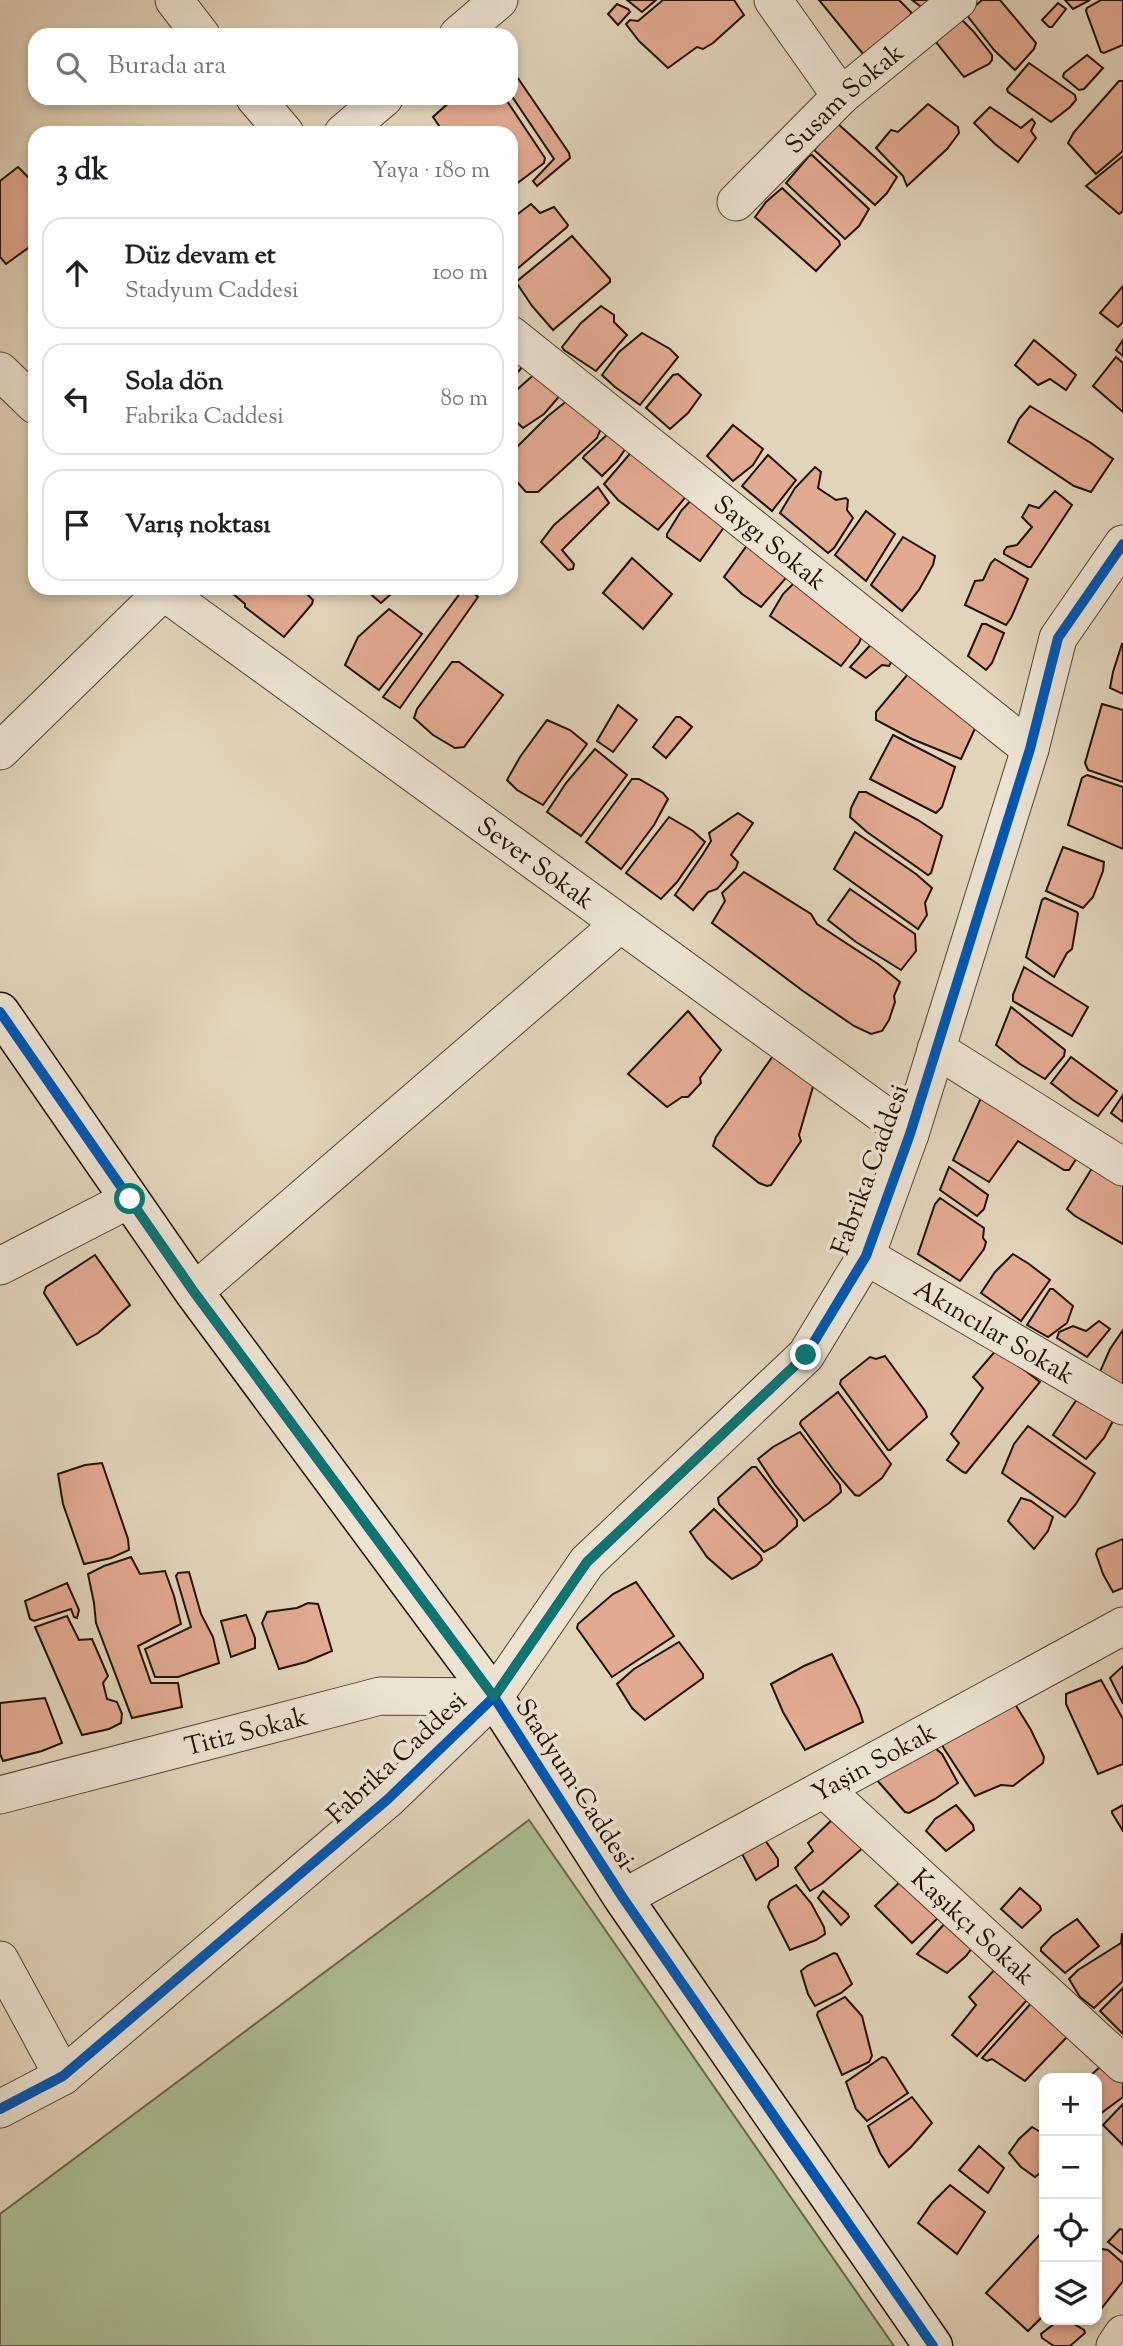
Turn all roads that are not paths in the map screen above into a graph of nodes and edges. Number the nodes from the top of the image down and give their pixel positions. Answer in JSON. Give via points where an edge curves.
{"nodes":[{"id":1,"x":174,"y":0,"type":"edge"},
{"id":2,"x":499,"y":0,"type":"edge"},
{"id":3,"x":774,"y":0,"type":"edge"},
{"id":4,"x":958,"y":0,"type":"edge"},
{"id":5,"x":196,"y":28,"type":"edge"},
{"id":6,"x":466,"y":28,"type":"edge"},
{"id":7,"x":841,"y":96,"type":"junction"},
{"id":8,"x":261,"y":105,"type":"edge"},
{"id":9,"x":376,"y":105,"type":"edge"},
{"id":10,"x":279,"y":126,"type":"edge"},
{"id":11,"x":350,"y":126,"type":"edge"},
{"id":12,"x":736,"y":202,"type":"dead end"},
{"id":13,"x":518,"y":341,"type":"edge"},
{"id":14,"x":0,"y":371,"type":"edge"},
{"id":15,"x":28,"y":398,"type":"edge"},
{"id":16,"x":1121,"y":549,"type":"edge"},
{"id":17,"x":160,"y":595,"type":"edge"},
{"id":18,"x":172,"y":595,"type":"edge"},
{"id":19,"x":1030,"y":749,"type":"junction"},
{"id":20,"x":0,"y":751,"type":"edge"},
{"id":21,"x":620,"y":924,"type":"junction"},
{"id":22,"x":0,"y":1012,"type":"edge"},
{"id":23,"x":936,"y":1049,"type":"junction"},
{"id":24,"x":910,"y":1134,"type":"junction"},
{"id":25,"x":1123,"y":1167,"type":"edge"},
{"id":26,"x":130,"y":1199,"type":"junction"},
{"id":27,"x":866,"y":1256,"type":"junction"},
{"id":28,"x":0,"y":1266,"type":"edge"},
{"id":29,"x":194,"y":1292,"type":"junction"},
{"id":30,"x":1123,"y":1406,"type":"edge"},
{"id":31,"x":1123,"y":1626,"type":"edge"},
{"id":32,"x":494,"y":1697,"type":"junction"},
{"id":33,"x":824,"y":1789,"type":"junction"},
{"id":34,"x":0,"y":1795,"type":"edge"},
{"id":35,"x":623,"y":1898,"type":"junction"},
{"id":36,"x":0,"y":1960,"type":"edge"},
{"id":37,"x":1123,"y":2064,"type":"edge"},
{"id":38,"x":63,"y":2076,"type":"junction"},
{"id":39,"x":0,"y":2109,"type":"edge"},
{"id":40,"x":1123,"y":2334,"type":"edge"},
{"id":41,"x":933,"y":2346,"type":"edge"},
{"id":42,"x":1115,"y":2346,"type":"edge"}],
"edges":[{"from":1,"to":5,"type":"street"},
{"from":2,"to":6,"type":"street"},
{"from":3,"to":7,"type":"street"},
{"from":4,"to":7,"type":"street","name":"Susam Sokak"},
{"from":7,"to":12,"type":"street","name":"Susam Sokak"},
{"from":8,"to":10,"type":"street"},
{"from":9,"to":11,"type":"street"},
{"from":13,"to":19,"type":"street","name":"Saygı Sokak"},
{"from":14,"to":15,"type":"street"},
{"from":16,"to":19,"type":"street","name":"Fabrika Caddesi","via":[[1058,638]]},
{"from":17,"to":20,"type":"street"},
{"from":18,"to":21,"type":"street","name":"Sever Sokak"},
{"from":19,"to":23,"type":"street","name":"Fabrika Caddesi"},
{"from":21,"to":24,"type":"street","name":"Sever Sokak"},
{"from":21,"to":29,"type":"street"},
{"from":22,"to":26,"type":"street","name":"Stadyum Caddesi"},
{"from":23,"to":24,"type":"street","name":"Fabrika Caddesi"},
{"from":23,"to":25,"type":"street"},
{"from":24,"to":27,"type":"street","name":"Fabrika Caddesi"},
{"from":26,"to":28,"type":"street"},
{"from":26,"to":29,"type":"street","name":"Stadyum Caddesi"},
{"from":27,"to":30,"type":"street","name":"Akıncılar Sokak"},
{"from":27,"to":32,"type":"street","name":"Fabrika Caddesi","via":[[806,1355],[587,1562]]},
{"from":29,"to":32,"type":"street","name":"Stadyum Caddesi"},
{"from":31,"to":33,"type":"street","name":"Yaşin Sokak"},
{"from":32,"to":34,"type":"street","name":"Titiz Sokak","via":[[380,1696]]},
{"from":32,"to":35,"type":"street","name":"Stadyum Caddesi"},
{"from":32,"to":38,"type":"street","name":"Fabrika Caddesi","via":[[388,1799]]},
{"from":33,"to":35,"type":"street","name":"Yaşin Sokak"},
{"from":33,"to":37,"type":"street","name":"Kaşıkçı Sokak"},
{"from":35,"to":41,"type":"street","name":"Stadyum Caddesi"},
{"from":36,"to":38,"type":"street"},
{"from":38,"to":39,"type":"street","name":"Fabrika Caddesi"},
{"from":40,"to":42,"type":"street"}]}
